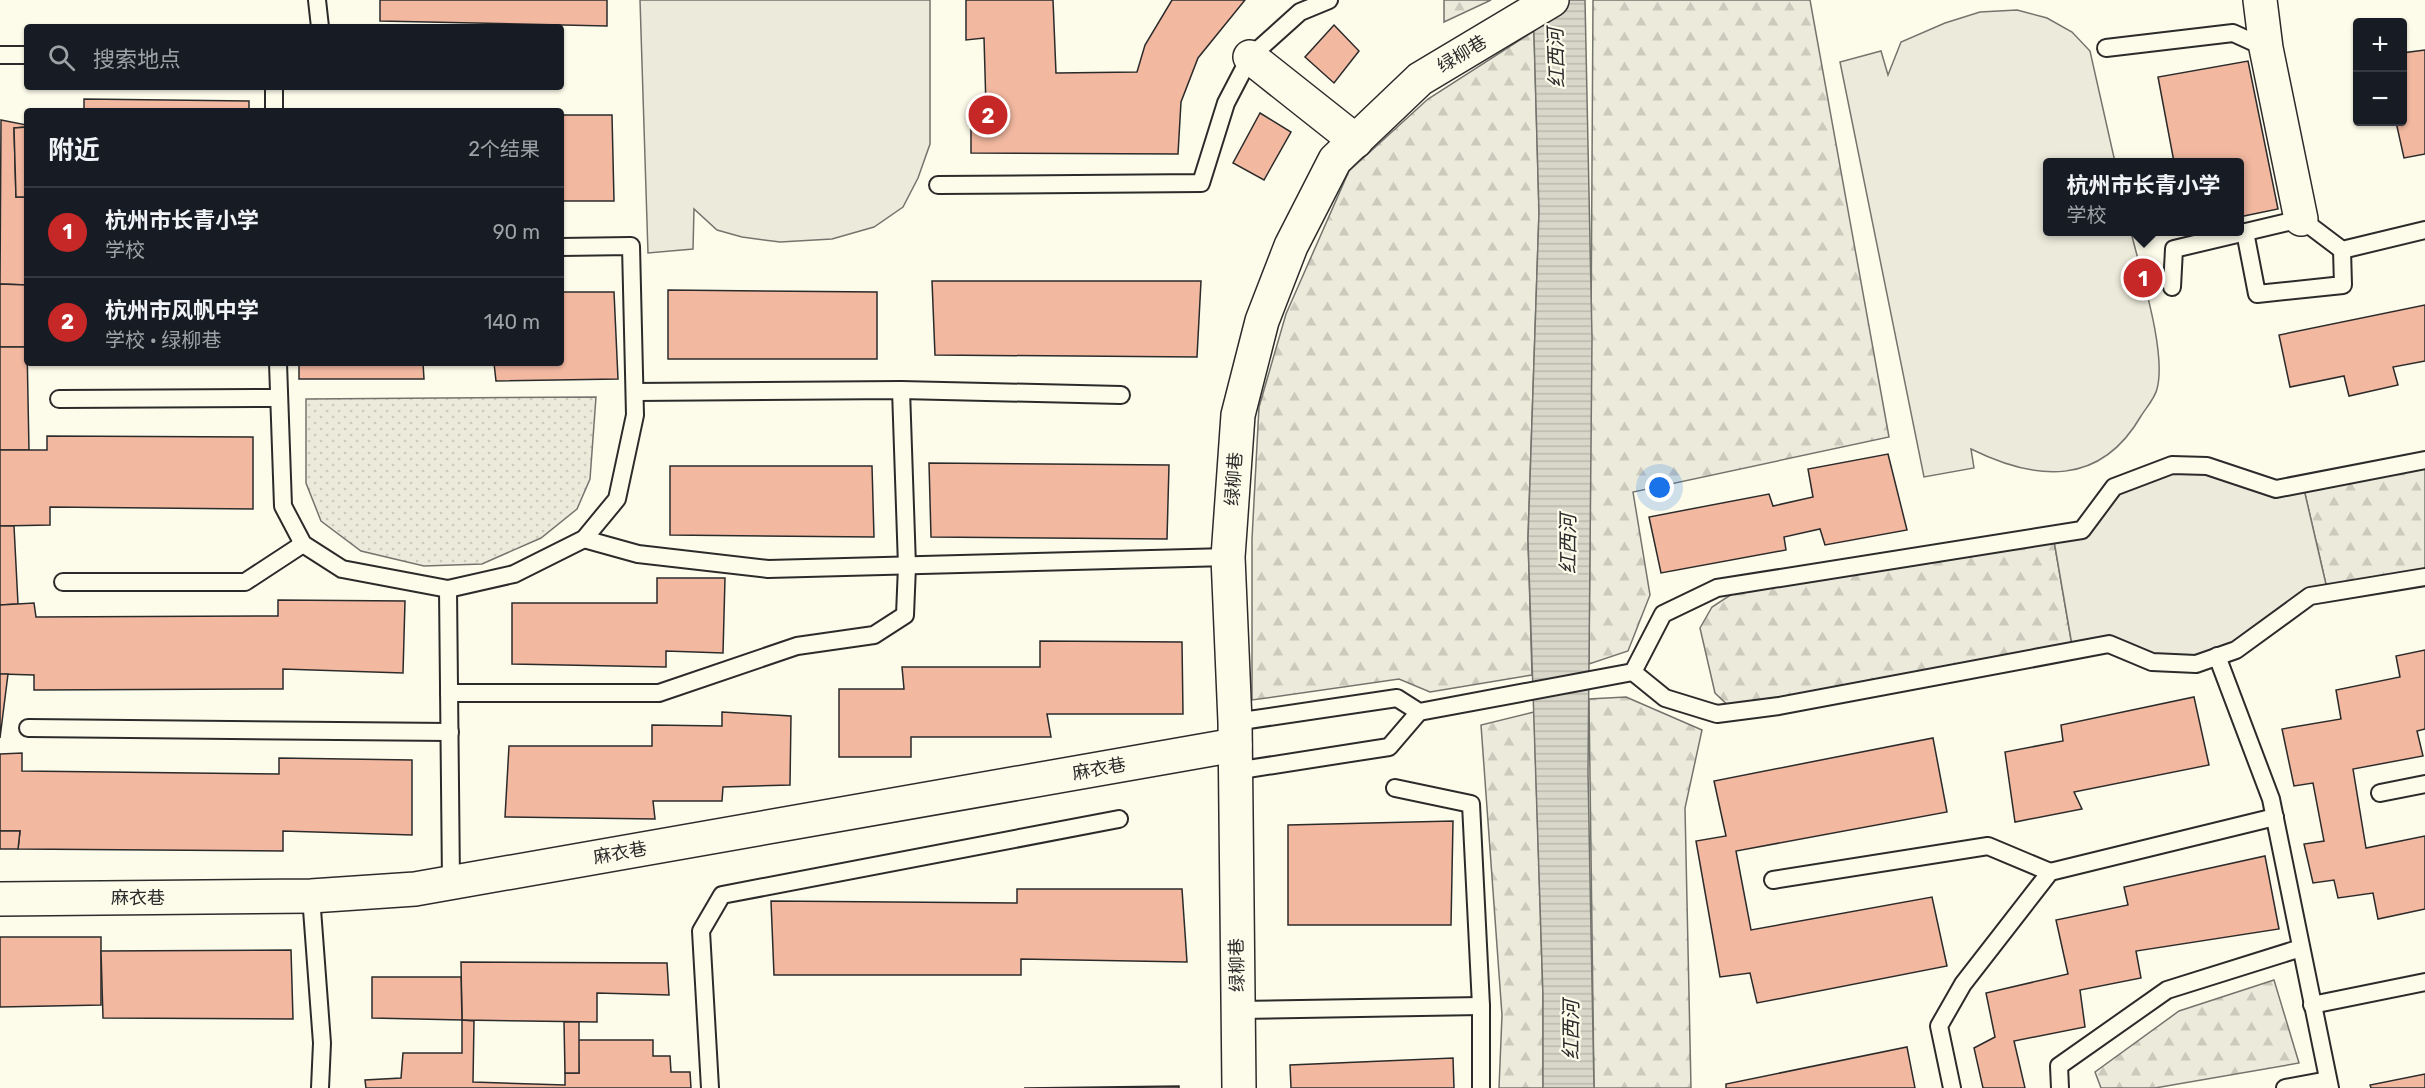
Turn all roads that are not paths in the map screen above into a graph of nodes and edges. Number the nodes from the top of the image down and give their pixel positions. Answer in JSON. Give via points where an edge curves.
{"nodes":[{"id":1,"x":317,"y":0,"type":"edge"},
{"id":2,"x":1329,"y":0,"type":"edge"},
{"id":3,"x":1552,"y":0,"type":"edge"},
{"id":4,"x":2260,"y":0,"type":"edge"},
{"id":5,"x":320,"y":24,"type":"edge"},
{"id":6,"x":2106,"y":48,"type":"dead end"},
{"id":7,"x":2266,"y":48,"type":"junction"},
{"id":8,"x":0,"y":55,"type":"edge"},
{"id":9,"x":24,"y":55,"type":"edge"},
{"id":10,"x":1250,"y":57,"type":"junction"},
{"id":11,"x":274,"y":90,"type":"edge"},
{"id":12,"x":274,"y":108,"type":"edge"},
{"id":13,"x":1356,"y":141,"type":"junction"},
{"id":14,"x":939,"y":185,"type":"dead end"},
{"id":15,"x":2301,"y":219,"type":"junction"},
{"id":16,"x":2425,"y":230,"type":"edge"},
{"id":17,"x":2245,"y":232,"type":"joint"},
{"id":18,"x":2228,"y":236,"type":"edge"},
{"id":19,"x":564,"y":247,"type":"edge"},
{"id":20,"x":2342,"y":250,"type":"junction"},
{"id":21,"x":2172,"y":287,"type":"dead end"},
{"id":22,"x":278,"y":366,"type":"edge"},
{"id":23,"x":901,"y":390,"type":"junction"},
{"id":24,"x":635,"y":392,"type":"junction"},
{"id":25,"x":1121,"y":394,"type":"dead end"},
{"id":26,"x":279,"y":398,"type":"junction"},
{"id":27,"x":59,"y":399,"type":"dead end"},
{"id":28,"x":2425,"y":460,"type":"edge"},
{"id":29,"x":584,"y":539,"type":"junction"},
{"id":30,"x":303,"y":544,"type":"junction"},
{"id":31,"x":1228,"y":557,"type":"junction"},
{"id":32,"x":907,"y":566,"type":"junction"},
{"id":33,"x":2425,"y":577,"type":"edge"},
{"id":34,"x":63,"y":582,"type":"dead end"},
{"id":35,"x":448,"y":590,"type":"junction"},
{"id":36,"x":2217,"y":656,"type":"junction"},
{"id":37,"x":1633,"y":672,"type":"junction"},
{"id":38,"x":449,"y":693,"type":"junction"},
{"id":39,"x":1419,"y":712,"type":"junction"},
{"id":40,"x":28,"y":728,"type":"dead end"},
{"id":41,"x":450,"y":732,"type":"junction"},
{"id":42,"x":1235,"y":746,"type":"junction"},
{"id":43,"x":2425,"y":784,"type":"edge"},
{"id":44,"x":1395,"y":788,"type":"dead end"},
{"id":45,"x":2380,"y":793,"type":"dead end"},
{"id":46,"x":2275,"y":817,"type":"junction"},
{"id":47,"x":1119,"y":819,"type":"dead end"},
{"id":48,"x":2050,"y":872,"type":"junction"},
{"id":49,"x":1773,"y":880,"type":"dead end"},
{"id":50,"x":451,"y":882,"type":"junction"},
{"id":51,"x":311,"y":896,"type":"junction"},
{"id":52,"x":0,"y":899,"type":"edge"},
{"id":53,"x":2301,"y":948,"type":"junction"},
{"id":54,"x":2425,"y":982,"type":"edge"},
{"id":55,"x":2312,"y":1005,"type":"junction"},
{"id":56,"x":1481,"y":1006,"type":"junction"},
{"id":57,"x":1238,"y":1010,"type":"junction"},
{"id":58,"x":2329,"y":1084,"type":"edge"},
{"id":59,"x":320,"y":1088,"type":"edge"},
{"id":60,"x":710,"y":1088,"type":"edge"},
{"id":61,"x":1239,"y":1088,"type":"edge"},
{"id":62,"x":1481,"y":1088,"type":"edge"},
{"id":63,"x":1952,"y":1088,"type":"edge"},
{"id":64,"x":2060,"y":1088,"type":"edge"},
{"id":65,"x":2285,"y":1088,"type":"edge"}],
"edges":[{"from":1,"to":5,"type":"lane"},
{"from":2,"to":10,"type":"lane","via":[[1300,12]]},
{"from":3,"to":13,"type":"street","name":"绿柳巷","via":[[1420,79]]},
{"from":4,"to":7,"type":"street"},
{"from":6,"to":7,"type":"lane","via":[[2233,33]]},
{"from":7,"to":15,"type":"street"},
{"from":8,"to":9,"type":"lane"},
{"from":10,"to":13,"type":"street"},
{"from":10,"to":14,"type":"lane","via":[[1226,103],[1201,183]]},
{"from":11,"to":12,"type":"lane"},
{"from":13,"to":31,"type":"street","name":"绿柳巷","via":[[1335,160],[1291,246],[1262,321],[1239,415]]},
{"from":15,"to":17,"type":"lane"},
{"from":15,"to":20,"type":"lane"},
{"from":16,"to":20,"type":"lane"},
{"from":17,"to":20,"type":"lane","via":[[2257,294],[2343,285]]},
{"from":18,"to":21,"type":"lane","via":[[2174,249]]},
{"from":19,"to":24,"type":"lane","via":[[631,246]]},
{"from":22,"to":26,"type":"lane"},
{"from":23,"to":24,"type":"lane"},
{"from":23,"to":25,"type":"lane"},
{"from":23,"to":32,"type":"lane"},
{"from":24,"to":29,"type":"lane","via":[[635,415],[617,499]]},
{"from":26,"to":27,"type":"lane"},
{"from":26,"to":30,"type":"lane","via":[[283,506]]},
{"from":28,"to":37,"type":"lane","via":[[2276,489],[2207,466],[2172,465],[2114,487],[2082,530],[1717,588],[1663,614]]},
{"from":29,"to":32,"type":"lane","via":[[639,554],[768,569]]},
{"from":29,"to":35,"type":"lane","via":[[514,574]]},
{"from":30,"to":34,"type":"lane","via":[[245,582]]},
{"from":30,"to":35,"type":"lane","via":[[342,569]]},
{"from":31,"to":32,"type":"lane"},
{"from":31,"to":42,"type":"street","name":"绿柳巷"},
{"from":32,"to":38,"type":"lane","via":[[905,615],[874,635],[797,646],[659,693]]},
{"from":33,"to":36,"type":"lane","via":[[2310,596],[2236,650]]},
{"from":35,"to":38,"type":"lane"},
{"from":36,"to":37,"type":"lane","via":[[2196,664],[2152,662],[2109,644],[1779,706],[1717,714],[1665,698]]},
{"from":36,"to":46,"type":"lane"},
{"from":37,"to":39,"type":"lane"},
{"from":38,"to":41,"type":"lane"},
{"from":39,"to":42,"type":"lane","via":[[1397,698]]},
{"from":39,"to":42,"type":"lane","via":[[1389,747]]},
{"from":40,"to":41,"type":"lane"},
{"from":41,"to":50,"type":"lane"},
{"from":42,"to":50,"type":"street","name":"麻衣巷"},
{"from":42,"to":57,"type":"street","name":"绿柳巷"},
{"from":43,"to":45,"type":"lane"},
{"from":44,"to":56,"type":"lane","via":[[1471,804]]},
{"from":46,"to":48,"type":"lane"},
{"from":46,"to":53,"type":"lane"},
{"from":47,"to":60,"type":"lane","via":[[722,895],[701,931]]},
{"from":48,"to":49,"type":"lane","via":[[1988,846]]},
{"from":48,"to":63,"type":"lane","via":[[1963,984],[1939,1026]]},
{"from":50,"to":51,"type":"street","name":"麻衣巷","via":[[415,889]]},
{"from":51,"to":52,"type":"street","name":"麻衣巷"},
{"from":51,"to":59,"type":"lane","via":[[321,1042]]},
{"from":53,"to":55,"type":"lane"},
{"from":53,"to":64,"type":"lane","via":[[2167,990],[2059,1066]]},
{"from":54,"to":55,"type":"lane"},
{"from":55,"to":58,"type":"lane"},
{"from":56,"to":57,"type":"lane"},
{"from":56,"to":62,"type":"lane"},
{"from":57,"to":61,"type":"street","name":"绿柳巷"},
{"from":58,"to":65,"type":"lane"}]}
